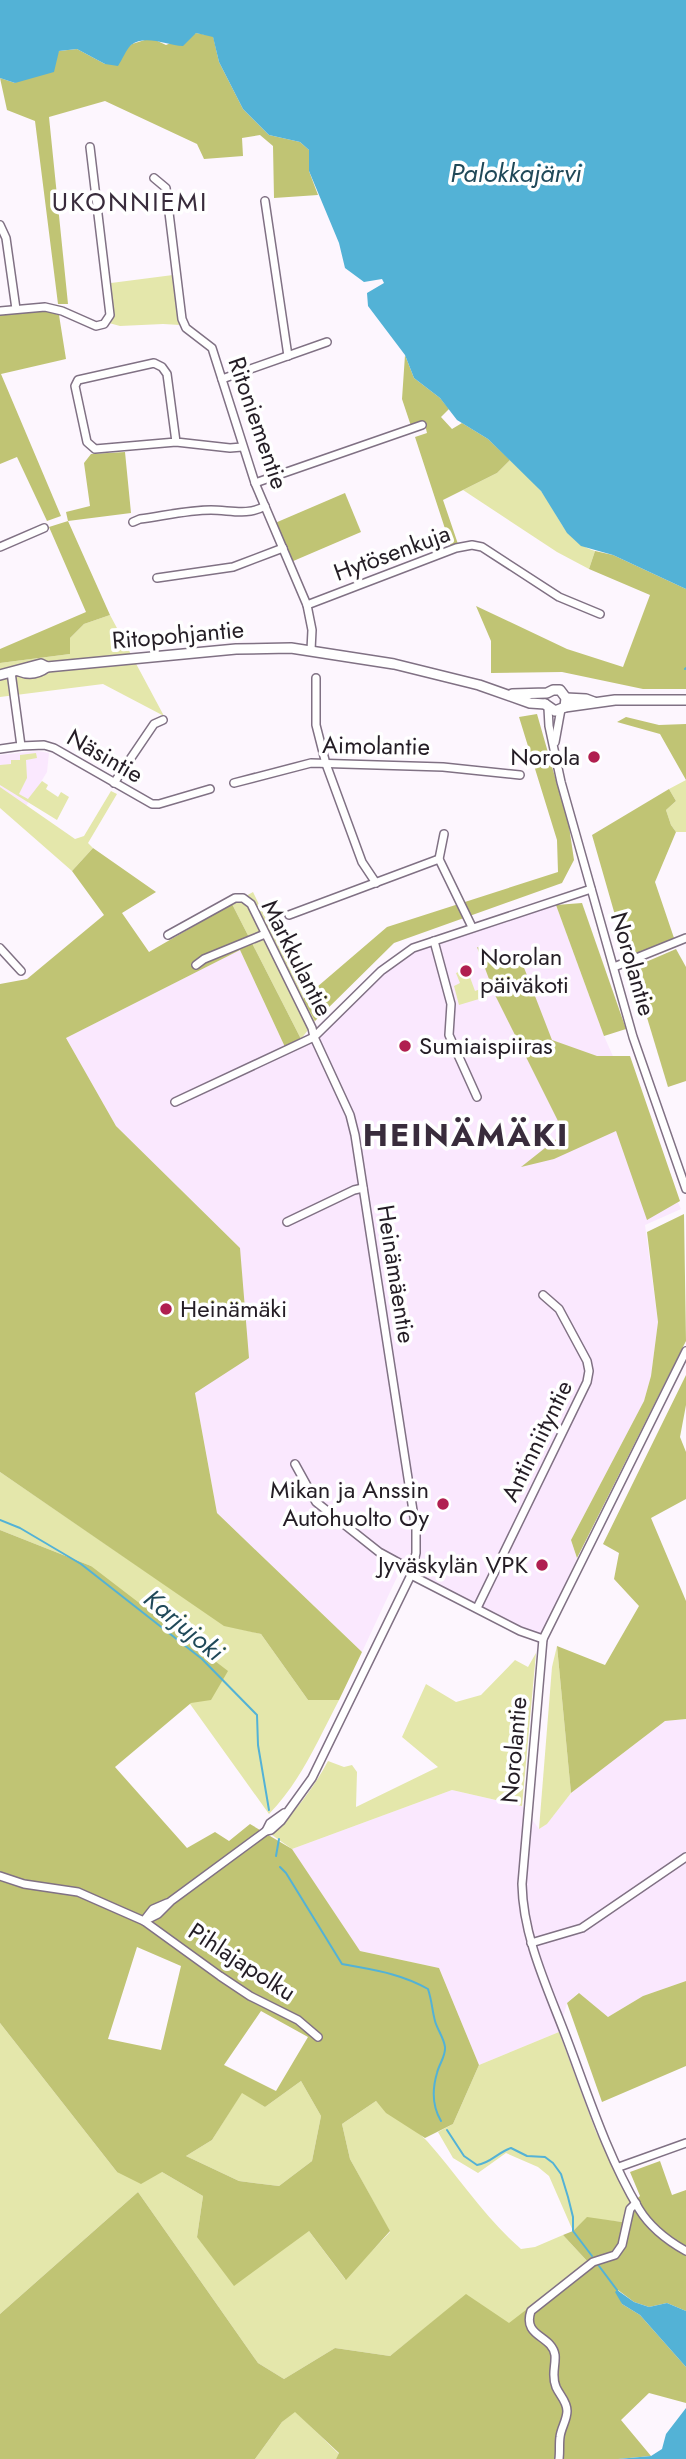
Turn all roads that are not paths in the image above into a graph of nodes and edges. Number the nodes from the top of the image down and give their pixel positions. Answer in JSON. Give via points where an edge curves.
{"nodes":[{"id":1,"x":90,"y":147,"type":"dead end"},
{"id":2,"x":154,"y":178,"type":"dead end"},
{"id":3,"x":265,"y":201,"type":"dead end"},
{"id":4,"x":0,"y":225,"type":"edge"},
{"id":5,"x":16,"y":309,"type":"junction"},
{"id":6,"x":0,"y":311,"type":"edge"},
{"id":7,"x":327,"y":342,"type":"dead end"},
{"id":8,"x":288,"y":356,"type":"junction"},
{"id":9,"x":222,"y":379,"type":"junction"},
{"id":10,"x":422,"y":425,"type":"dead end"},
{"id":11,"x":176,"y":442,"type":"junction"},
{"id":12,"x":242,"y":447,"type":"junction"},
{"id":13,"x":255,"y":483,"type":"junction"},
{"id":14,"x":265,"y":506,"type":"junction"},
{"id":15,"x":133,"y":522,"type":"dead end"},
{"id":16,"x":44,"y":528,"type":"dead end"},
{"id":17,"x":0,"y":547,"type":"edge"},
{"id":18,"x":283,"y":548,"type":"junction"},
{"id":19,"x":157,"y":578,"type":"dead end"},
{"id":20,"x":307,"y":605,"type":"junction"},
{"id":21,"x":600,"y":614,"type":"dead end"},
{"id":22,"x":312,"y":650,"type":"junction"},
{"id":23,"x":15,"y":672,"type":"junction"},
{"id":24,"x":0,"y":675,"type":"edge"},
{"id":25,"x":316,"y":678,"type":"dead end"},
{"id":26,"x":547,"y":693,"type":"junction"},
{"id":27,"x":510,"y":695,"type":"junction"},
{"id":28,"x":686,"y":700,"type":"edge"},
{"id":29,"x":564,"y":705,"type":"junction"},
{"id":30,"x":547,"y":706,"type":"junction"},
{"id":31,"x":163,"y":720,"type":"dead end"},
{"id":32,"x":21,"y":746,"type":"junction"},
{"id":33,"x":554,"y":746,"type":"junction"},
{"id":34,"x":0,"y":749,"type":"edge"},
{"id":35,"x":326,"y":764,"type":"junction"},
{"id":36,"x":520,"y":775,"type":"dead end"},
{"id":37,"x":114,"y":783,"type":"junction"},
{"id":38,"x":233,"y":783,"type":"dead end"},
{"id":39,"x":210,"y":789,"type":"dead end"},
{"id":40,"x":444,"y":834,"type":"dead end"},
{"id":41,"x":439,"y":859,"type":"junction"},
{"id":42,"x":376,"y":883,"type":"junction"},
{"id":43,"x":591,"y":889,"type":"junction"},
{"id":44,"x":289,"y":915,"type":"dead end"},
{"id":45,"x":472,"y":927,"type":"junction"},
{"id":46,"x":265,"y":934,"type":"junction"},
{"id":47,"x":168,"y":935,"type":"dead end"},
{"id":48,"x":686,"y":938,"type":"edge"},
{"id":49,"x":434,"y":941,"type":"junction"},
{"id":50,"x":0,"y":948,"type":"edge"},
{"id":51,"x":196,"y":965,"type":"dead end"},
{"id":52,"x":614,"y":967,"type":"junction"},
{"id":53,"x":20,"y":971,"type":"dead end"},
{"id":54,"x":314,"y":1037,"type":"junction"},
{"id":55,"x":477,"y":1097,"type":"dead end"},
{"id":56,"x":176,"y":1102,"type":"dead end"},
{"id":57,"x":682,"y":1159,"type":"edge"},
{"id":58,"x":363,"y":1188,"type":"junction"},
{"id":59,"x":686,"y":1189,"type":"edge"},
{"id":60,"x":287,"y":1222,"type":"dead end"},
{"id":61,"x":543,"y":1295,"type":"dead end"},
{"id":62,"x":686,"y":1351,"type":"edge"},
{"id":63,"x":295,"y":1464,"type":"dead end"},
{"id":64,"x":412,"y":1573,"type":"junction"},
{"id":65,"x":477,"y":1608,"type":"junction"},
{"id":66,"x":544,"y":1639,"type":"junction"},
{"id":67,"x":686,"y":1857,"type":"edge"},
{"id":68,"x":0,"y":1875,"type":"edge"},
{"id":69,"x":144,"y":1921,"type":"junction"},
{"id":70,"x":531,"y":1943,"type":"junction"},
{"id":71,"x":318,"y":2037,"type":"dead end"},
{"id":72,"x":686,"y":2143,"type":"edge"},
{"id":73,"x":619,"y":2167,"type":"junction"},
{"id":74,"x":636,"y":2203,"type":"junction"},
{"id":75,"x":686,"y":2251,"type":"edge"},
{"id":76,"x":559,"y":2459,"type":"edge"}],
"edges":[{"from":1,"to":5,"type":"street","via":[[110,315],[96,326],[45,307]]},
{"from":2,"to":9,"type":"street","name":"Ritoniementie","via":[[166,188],[182,319],[186,328],[212,348]]},
{"from":3,"to":8,"type":"street"},
{"from":4,"to":5,"type":"street"},
{"from":5,"to":6,"type":"street"},
{"from":7,"to":8,"type":"street"},
{"from":8,"to":9,"type":"street"},
{"from":9,"to":12,"type":"street","name":"Ritoniementie"},
{"from":10,"to":13,"type":"street"},
{"from":11,"to":11,"type":"street","via":[[90,446],[75,386],[78,380],[154,363],[162,367],[167,374]]},
{"from":11,"to":12,"type":"street"},
{"from":12,"to":13,"type":"street","name":"Ritoniementie"},
{"from":13,"to":14,"type":"street","name":"Ritoniementie"},
{"from":14,"to":15,"type":"street"},
{"from":14,"to":18,"type":"street","name":"Ritoniementie"},
{"from":16,"to":17,"type":"street"},
{"from":18,"to":19,"type":"street","via":[[233,567]]},
{"from":18,"to":20,"type":"street","name":"Ritoniementie"},
{"from":20,"to":21,"type":"street","name":"Hytösenkuja","via":[[472,545],[491,551],[559,597]]},
{"from":20,"to":22,"type":"street","name":"Ritoniementie"},
{"from":22,"to":23,"type":"main road","name":"Ritopohjantie","via":[[256,648]]},
{"from":22,"to":27,"type":"main road","name":"Ritopohjantie","via":[[394,664]]},
{"from":23,"to":24,"type":"main road","name":"Ritopohjantie"},
{"from":23,"to":32,"type":"street"},
{"from":25,"to":35,"type":"street","via":[[316,725]]},
{"from":26,"to":27,"type":"main road","name":"Ritopohjantie"},
{"from":26,"to":29,"type":"main road","via":[[559,690]]},
{"from":26,"to":30,"type":"main road"},
{"from":27,"to":30,"type":"main road","name":"Ritopohjantie"},
{"from":28,"to":29,"type":"main road"},
{"from":29,"to":30,"type":"main road","via":[[555,711]]},
{"from":29,"to":33,"type":"street","name":"Norolantie"},
{"from":30,"to":33,"type":"street","name":"Norolantie"},
{"from":31,"to":37,"type":"street","via":[[154,724]]},
{"from":32,"to":34,"type":"street","name":"Näsintie"},
{"from":32,"to":37,"type":"street","name":"Näsintie","via":[[54,748]]},
{"from":33,"to":43,"type":"street","name":"Norolantie"},
{"from":35,"to":36,"type":"street","name":"Aimolantie","via":[[443,766]]},
{"from":35,"to":38,"type":"street","name":"Aimolantie","via":[[311,763]]},
{"from":35,"to":42,"type":"street","via":[[362,862]]},
{"from":37,"to":39,"type":"street","name":"Näsintie","via":[[152,804]]},
{"from":40,"to":41,"type":"street"},
{"from":41,"to":42,"type":"street"},
{"from":41,"to":45,"type":"street"},
{"from":42,"to":44,"type":"street"},
{"from":43,"to":45,"type":"street"},
{"from":43,"to":52,"type":"street","name":"Norolantie"},
{"from":45,"to":49,"type":"street"},
{"from":46,"to":47,"type":"street","name":"Markkulantie","via":[[251,904],[235,898]]},
{"from":46,"to":51,"type":"street"},
{"from":46,"to":54,"type":"street","name":"Markkulantie"},
{"from":48,"to":52,"type":"street"},
{"from":49,"to":54,"type":"street","via":[[392,961]]},
{"from":49,"to":55,"type":"street","via":[[451,1004],[449,1035]]},
{"from":50,"to":53,"type":"street"},
{"from":52,"to":57,"type":"street","name":"Norolantie","via":[[633,1037]]},
{"from":54,"to":56,"type":"street"},
{"from":54,"to":58,"type":"street","name":"Heinämäentie","via":[[350,1115]]},
{"from":57,"to":59,"type":"street","name":"Norolantie"},
{"from":58,"to":60,"type":"street"},
{"from":58,"to":64,"type":"street","name":"Heinämäentie","via":[[416,1530]]},
{"from":61,"to":65,"type":"street","name":"Antinniityntie","via":[[559,1309],[587,1362],[587,1382]]},
{"from":62,"to":66,"type":"street","name":"Norolantie"},
{"from":63,"to":64,"type":"street","via":[[316,1502]]},
{"from":64,"to":65,"type":"street"},
{"from":64,"to":69,"type":"street","name":"Heinämäentie","via":[[303,1792],[266,1831]]},
{"from":65,"to":66,"type":"street"},
{"from":66,"to":70,"type":"street","name":"Norolantie","via":[[522,1884],[522,1909]]},
{"from":67,"to":70,"type":"street","via":[[582,1928]]},
{"from":68,"to":69,"type":"street","via":[[24,1884],[78,1892]]},
{"from":69,"to":71,"type":"street","name":"Pihlajapolku","via":[[230,1983],[298,2020]]},
{"from":70,"to":73,"type":"street","name":"Norolantie"},
{"from":72,"to":73,"type":"street"},
{"from":73,"to":74,"type":"street","name":"Norolantie"},
{"from":74,"to":75,"type":"street","name":"Norolantie","via":[[663,2235]]},
{"from":74,"to":76,"type":"street","via":[[630,2208],[622,2245],[615,2255],[593,2262],[531,2311],[528,2319],[555,2354],[556,2387],[567,2409]]}]}
